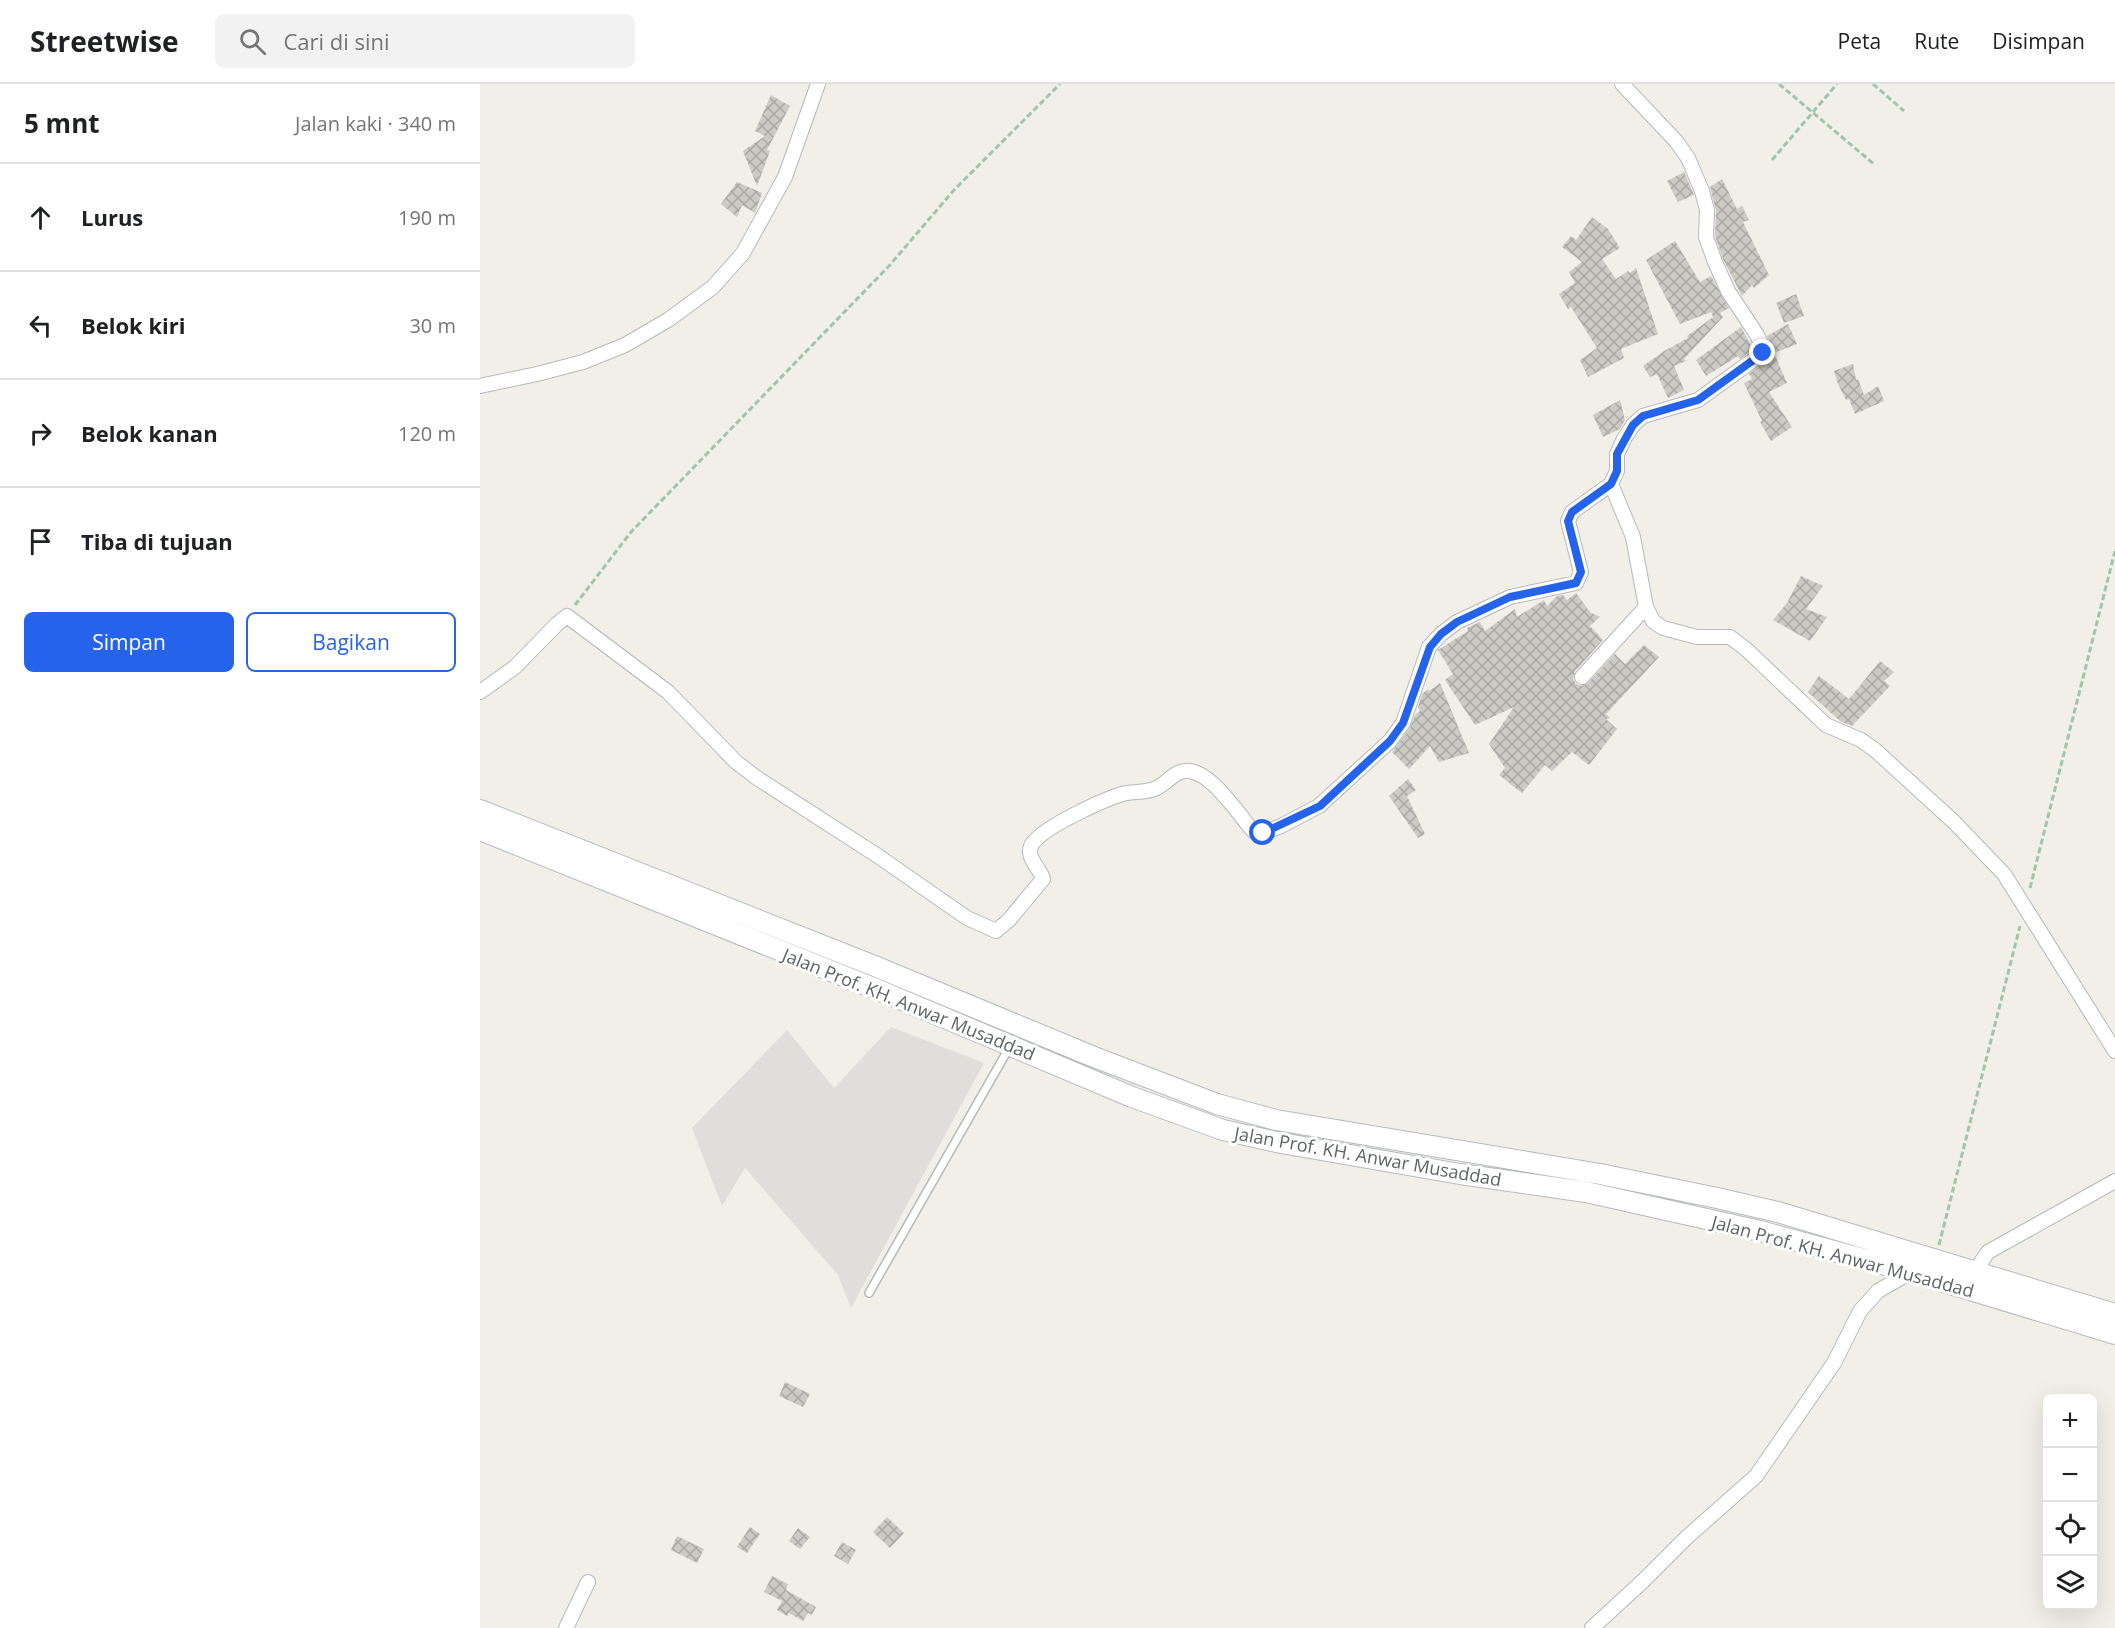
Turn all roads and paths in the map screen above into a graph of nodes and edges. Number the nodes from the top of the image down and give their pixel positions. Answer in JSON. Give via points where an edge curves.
{"nodes":[{"id":1,"x":818,"y":84,"type":"edge"},
{"id":2,"x":1060,"y":84,"type":"edge"},
{"id":3,"x":1622,"y":84,"type":"edge"},
{"id":4,"x":1779,"y":84,"type":"edge"},
{"id":5,"x":1838,"y":84,"type":"edge"},
{"id":6,"x":1873,"y":84,"type":"edge"},
{"id":7,"x":1904,"y":111,"type":"dead end"},
{"id":8,"x":1813,"y":113,"type":"junction"},
{"id":9,"x":1772,"y":160,"type":"dead end"},
{"id":10,"x":1875,"y":165,"type":"dead end"},
{"id":11,"x":480,"y":386,"type":"edge"},
{"id":12,"x":1611,"y":484,"type":"junction"},
{"id":13,"x":1646,"y":607,"type":"junction"},
{"id":14,"x":567,"y":616,"type":"junction"},
{"id":15,"x":1582,"y":677,"type":"dead end"},
{"id":16,"x":480,"y":692,"type":"edge"},
{"id":17,"x":480,"y":810,"type":"edge"},
{"id":18,"x":480,"y":830,"type":"edge"},
{"id":19,"x":770,"y":925,"type":"junction"},
{"id":20,"x":764,"y":944,"type":"junction"},
{"id":21,"x":1032,"y":1031,"type":"junction"},
{"id":22,"x":1017,"y":1048,"type":"junction"},
{"id":23,"x":2115,"y":1051,"type":"edge"},
{"id":24,"x":2115,"y":1181,"type":"edge"},
{"id":25,"x":1918,"y":1253,"type":"junction"},
{"id":26,"x":1975,"y":1271,"type":"junction"},
{"id":27,"x":1911,"y":1272,"type":"junction"},
{"id":28,"x":869,"y":1293,"type":"dead end"},
{"id":29,"x":2114,"y":1326,"type":"edge"},
{"id":30,"x":588,"y":1582,"type":"dead end"},
{"id":31,"x":566,"y":1628,"type":"edge"},
{"id":32,"x":1592,"y":1628,"type":"edge"}],
"edges":[{"from":1,"to":11,"type":"street","via":[[785,177],[743,253],[713,287],[625,345],[583,362]]},
{"from":2,"to":14,"type":"path","via":[[954,190],[889,266],[631,532]]},
{"from":3,"to":12,"type":"street","via":[[1688,158],[1702,191],[1707,210],[1706,237],[1718,270],[1757,335],[1763,353],[1698,400],[1643,416],[1624,439]]},
{"from":4,"to":8,"type":"path"},
{"from":5,"to":8,"type":"path"},
{"from":6,"to":7,"type":"path"},
{"from":8,"to":9,"type":"path"},
{"from":8,"to":10,"type":"path"},
{"from":12,"to":13,"type":"street","via":[[1633,537]]},
{"from":12,"to":14,"type":"street","via":[[1572,512],[1568,521],[1581,572],[1576,583],[1510,597],[1457,622],[1441,634],[1430,647],[1403,723],[1390,741],[1320,806],[1281,826],[1256,833],[1207,779],[1190,771],[1172,776],[1156,789],[1103,800],[1033,843],[1031,859],[1042,879],[996,931],[968,918],[757,778],[736,762],[668,692]]},
{"from":13,"to":15,"type":"street"},
{"from":13,"to":23,"type":"street","via":[[1653,621],[1663,628],[1697,637],[1730,637],[1739,643],[1826,726],[1875,750],[1954,822],[2009,881]]},
{"from":14,"to":16,"type":"street","via":[[515,667]]},
{"from":17,"to":19,"type":"street","name":"Jalan Prof. KH. Anwar Musaddad"},
{"from":18,"to":20,"type":"street","name":"Jalan Prof. KH. Anwar Musaddad"},
{"from":19,"to":20,"type":"street"},
{"from":19,"to":21,"type":"street","name":"Jalan Prof. KH. Anwar Musaddad"},
{"from":20,"to":22,"type":"street","name":"Jalan Prof. KH. Anwar Musaddad"},
{"from":21,"to":22,"type":"street"},
{"from":21,"to":25,"type":"street","name":"Jalan Prof. KH. Anwar Musaddad","via":[[1217,1104],[1276,1120],[1600,1174],[1717,1198]]},
{"from":22,"to":27,"type":"street","name":"Jalan Prof. KH. Anwar Musaddad","via":[[1223,1130],[1460,1174],[1586,1192],[1760,1231]]},
{"from":22,"to":28,"type":"lane"},
{"from":24,"to":26,"type":"street","via":[[1988,1252]]},
{"from":25,"to":26,"type":"street","name":"Jalan Prof. KH. Anwar Musaddad"},
{"from":25,"to":27,"type":"street"},
{"from":26,"to":29,"type":"street","name":"Jalan Prof. KH. Anwar Musaddad"},
{"from":27,"to":29,"type":"street","name":"Jalan Prof. KH. Anwar Musaddad"},
{"from":27,"to":32,"type":"street","via":[[1878,1291],[1860,1311],[1834,1363],[1756,1476]]},
{"from":30,"to":31,"type":"street"}]}
